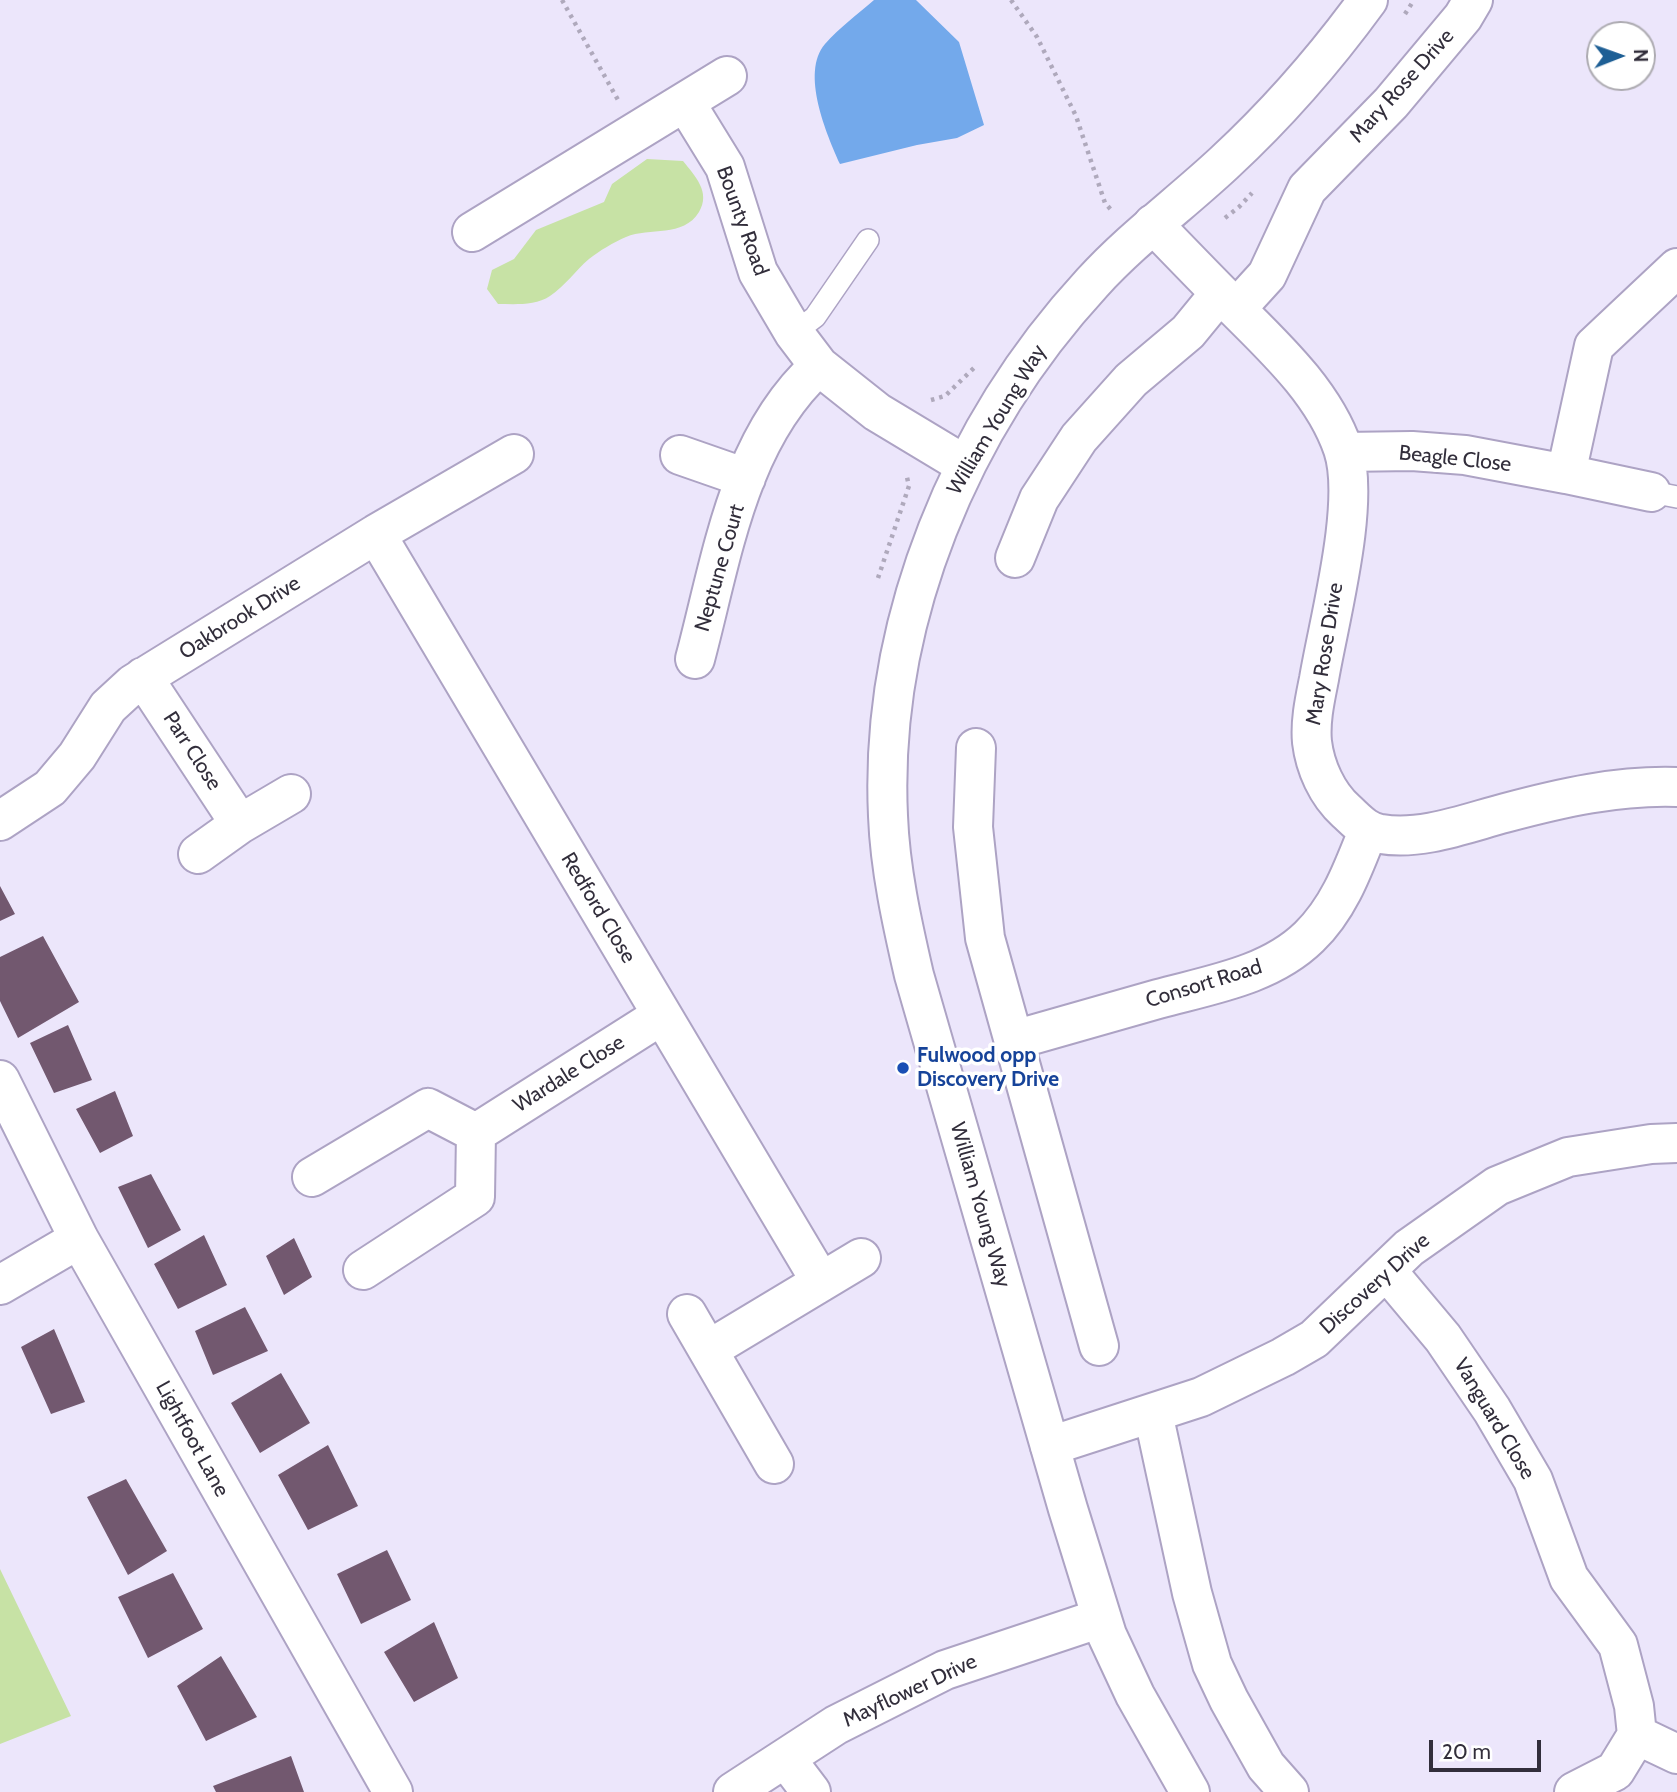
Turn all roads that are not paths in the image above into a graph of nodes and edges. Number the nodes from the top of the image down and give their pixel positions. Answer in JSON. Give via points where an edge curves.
{"nodes":[{"id":1,"x":1368,"y":0,"type":"edge"},
{"id":2,"x":1473,"y":0,"type":"edge"},
{"id":3,"x":727,"y":76,"type":"dead end"},
{"id":4,"x":685,"y":102,"type":"junction"},
{"id":5,"x":1150,"y":231,"type":"junction"},
{"id":6,"x":472,"y":232,"type":"dead end"},
{"id":7,"x":867,"y":240,"type":"dead end"},
{"id":8,"x":1677,"y":268,"type":"edge"},
{"id":9,"x":1228,"y":300,"type":"junction"},
{"id":10,"x":794,"y":333,"type":"junction"},
{"id":11,"x":819,"y":366,"type":"junction"},
{"id":12,"x":1344,"y":452,"type":"junction"},
{"id":13,"x":514,"y":454,"type":"dead end"},
{"id":14,"x":680,"y":455,"type":"dead end"},
{"id":15,"x":965,"y":465,"type":"junction"},
{"id":16,"x":1566,"y":474,"type":"junction"},
{"id":17,"x":747,"y":478,"type":"junction"},
{"id":18,"x":1664,"y":494,"type":"edge"},
{"id":19,"x":376,"y":534,"type":"junction"},
{"id":20,"x":1015,"y":558,"type":"dead end"},
{"id":21,"x":695,"y":659,"type":"dead end"},
{"id":22,"x":144,"y":677,"type":"junction"},
{"id":23,"x":976,"y":748,"type":"dead end"},
{"id":24,"x":1677,"y":787,"type":"edge"},
{"id":25,"x":291,"y":794,"type":"dead end"},
{"id":26,"x":0,"y":821,"type":"edge"},
{"id":27,"x":240,"y":824,"type":"junction"},
{"id":28,"x":1368,"y":831,"type":"junction"},
{"id":29,"x":198,"y":854,"type":"dead end"},
{"id":30,"x":662,"y":1015,"type":"junction"},
{"id":31,"x":1014,"y":1040,"type":"junction"},
{"id":32,"x":0,"y":1080,"type":"edge"},
{"id":33,"x":476,"y":1133,"type":"junction"},
{"id":34,"x":1677,"y":1143,"type":"edge"},
{"id":35,"x":312,"y":1177,"type":"dead end"},
{"id":36,"x":79,"y":1239,"type":"junction"},
{"id":37,"x":861,"y":1258,"type":"dead end"},
{"id":38,"x":363,"y":1270,"type":"dead end"},
{"id":39,"x":1386,"y":1270,"type":"junction"},
{"id":40,"x":821,"y":1282,"type":"junction"},
{"id":41,"x":0,"y":1285,"type":"edge"},
{"id":42,"x":687,"y":1314,"type":"dead end"},
{"id":43,"x":1099,"y":1346,"type":"dead end"},
{"id":44,"x":708,"y":1350,"type":"junction"},
{"id":45,"x":1153,"y":1413,"type":"junction"},
{"id":46,"x":1050,"y":1446,"type":"junction"},
{"id":47,"x":774,"y":1464,"type":"dead end"},
{"id":48,"x":1101,"y":1618,"type":"junction"},
{"id":49,"x":1637,"y":1735,"type":"junction"},
{"id":50,"x":1677,"y":1754,"type":"edge"},
{"id":51,"x":786,"y":1759,"type":"junction"},
{"id":52,"x":393,"y":1792,"type":"edge"},
{"id":53,"x":733,"y":1792,"type":"edge"},
{"id":54,"x":811,"y":1792,"type":"edge"},
{"id":55,"x":1190,"y":1792,"type":"edge"},
{"id":56,"x":1289,"y":1792,"type":"edge"},
{"id":57,"x":1574,"y":1792,"type":"edge"}],
"edges":[{"from":1,"to":5,"type":"street","name":"William Young Way","via":[[1272,115]]},
{"from":2,"to":9,"type":"street","name":"Mary Rose Drive","via":[[1391,103],[1307,189],[1267,275]]},
{"from":3,"to":4,"type":"street"},
{"from":4,"to":6,"type":"street"},
{"from":4,"to":10,"type":"street","name":"Bounty Road","via":[[725,167],[758,272]]},
{"from":5,"to":9,"type":"street","name":"Mary Rose Drive"},
{"from":5,"to":15,"type":"street","name":"William Young Way","via":[[1094,281],[1051,330]]},
{"from":7,"to":10,"type":"lane","via":[[815,317]]},
{"from":8,"to":16,"type":"street","via":[[1594,346]]},
{"from":9,"to":12,"type":"street","name":"Mary Rose Drive","via":[[1313,394],[1332,421]]},
{"from":9,"to":20,"type":"street","name":"Mary Rose Drive","via":[[1131,380],[1079,438],[1039,499]]},
{"from":10,"to":11,"type":"street","name":"Bounty Road"},
{"from":11,"to":15,"type":"street","name":"Bounty Road","via":[[877,412]]},
{"from":11,"to":17,"type":"street","name":"Neptune Court","via":[[797,386],[756,450]]},
{"from":12,"to":16,"type":"street","name":"Beagle Close","via":[[1465,455]]},
{"from":12,"to":28,"type":"street","name":"Mary Rose Drive","via":[[1348,486],[1345,533],[1312,741],[1323,782]]},
{"from":13,"to":19,"type":"street","name":"Oakbrook Drive"},
{"from":14,"to":17,"type":"street","name":"Neptune Court"},
{"from":15,"to":46,"type":"street","name":"William Young Way","via":[[925,562],[905,636],[888,755],[888,817],[914,975]]},
{"from":16,"to":18,"type":"street","name":"Beagle Close"},
{"from":17,"to":21,"type":"street","name":"Neptune Court","via":[[732,516]]},
{"from":19,"to":22,"type":"street","name":"Oakbrook Drive"},
{"from":19,"to":30,"type":"street","name":"Redford Close"},
{"from":22,"to":26,"type":"street","name":"Oakbrook Drive","via":[[108,707],[50,788]]},
{"from":22,"to":27,"type":"street","name":"Parr Close"},
{"from":23,"to":31,"type":"street","via":[[976,873],[985,938]]},
{"from":24,"to":28,"type":"street","via":[[1576,796],[1422,833]]},
{"from":25,"to":27,"type":"street"},
{"from":27,"to":29,"type":"street"},
{"from":28,"to":31,"type":"street","name":"Consort Road","via":[[1348,883],[1329,912],[1286,956],[1220,982]]},
{"from":30,"to":33,"type":"street","name":"Wardale Close"},
{"from":30,"to":40,"type":"street","name":"Redford Close"},
{"from":31,"to":43,"type":"street"},
{"from":32,"to":36,"type":"street","name":"Lightfoot Lane"},
{"from":33,"to":35,"type":"street","via":[[428,1108]]},
{"from":33,"to":38,"type":"street","via":[[475,1197]]},
{"from":34,"to":39,"type":"street","name":"Discovery Drive","via":[[1568,1157],[1497,1186],[1409,1248]]},
{"from":36,"to":41,"type":"street"},
{"from":36,"to":52,"type":"street","name":"Lightfoot Lane"},
{"from":37,"to":40,"type":"street"},
{"from":39,"to":45,"type":"street","name":"Discovery Drive","via":[[1314,1339],[1201,1397]]},
{"from":39,"to":49,"type":"street","name":"Vanguard Close","via":[[1443,1338],[1533,1480],[1569,1578],[1618,1645]]},
{"from":40,"to":44,"type":"street"},
{"from":42,"to":44,"type":"street"},
{"from":44,"to":47,"type":"street"},
{"from":45,"to":46,"type":"street","name":"Discovery Drive"},
{"from":45,"to":56,"type":"street","via":[[1212,1664],[1266,1766]]},
{"from":46,"to":48,"type":"street","name":"William Young Way"},
{"from":48,"to":51,"type":"street","name":"Mayflower Drive","via":[[945,1670],[836,1725]]},
{"from":48,"to":55,"type":"street","name":"William Young Way","via":[[1135,1695]]},
{"from":49,"to":50,"type":"street"},
{"from":49,"to":57,"type":"street","via":[[1615,1771]]},
{"from":51,"to":53,"type":"street","name":"Mayflower Drive"},
{"from":51,"to":54,"type":"street"}]}
